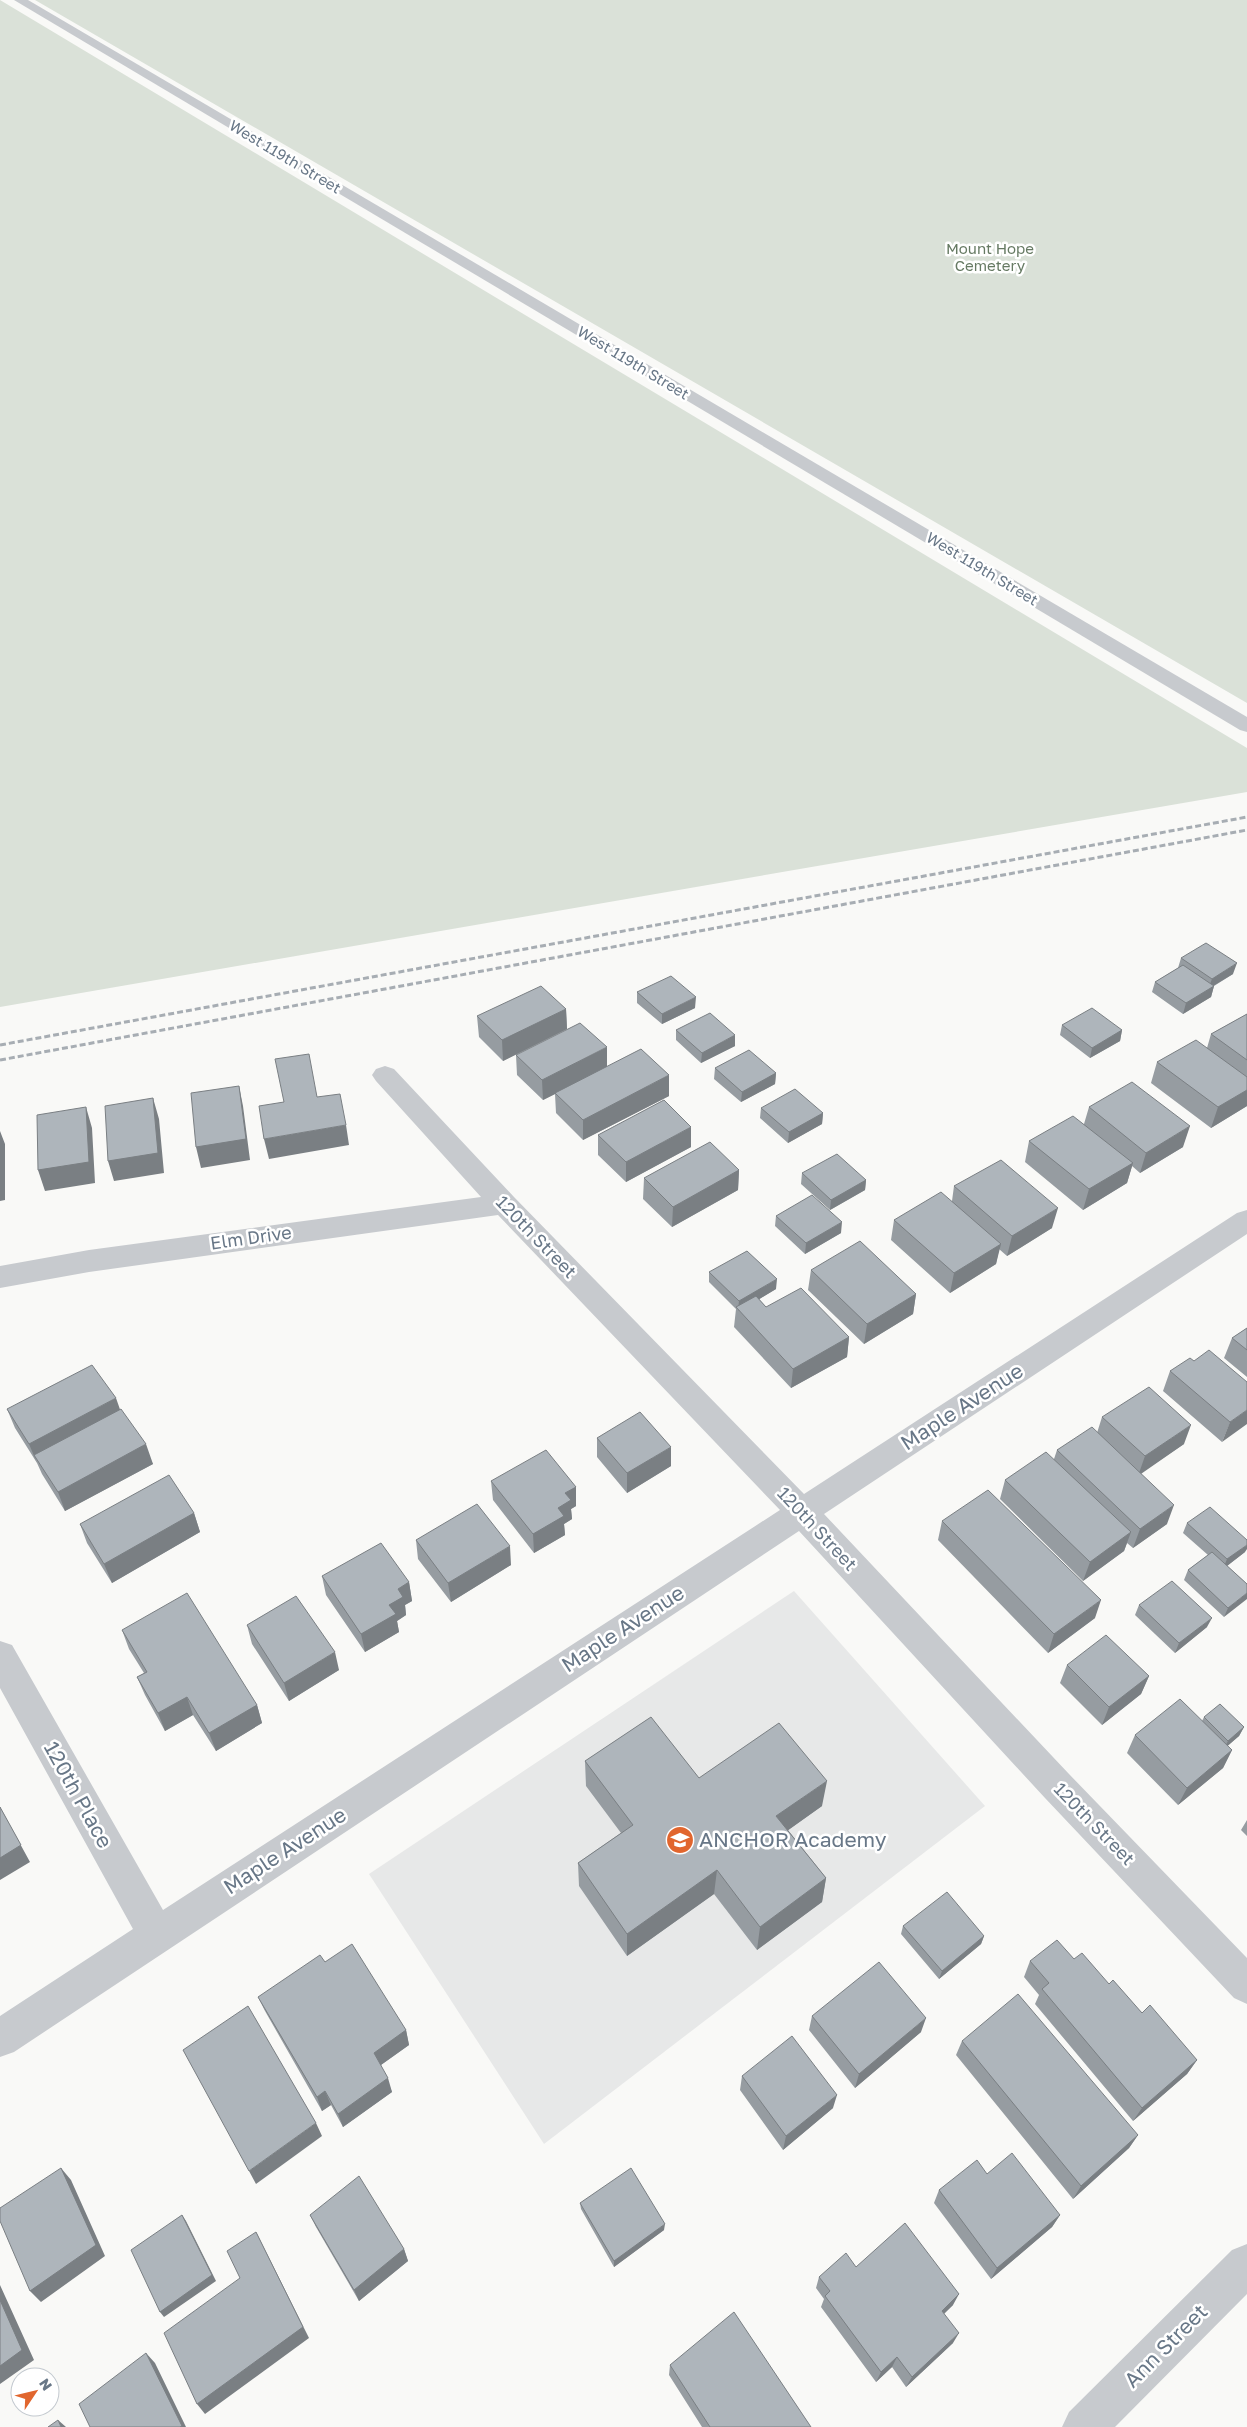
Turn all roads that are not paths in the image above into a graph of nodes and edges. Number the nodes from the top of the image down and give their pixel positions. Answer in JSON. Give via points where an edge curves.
{"nodes":[{"id":1,"x":20,"y":0,"type":"edge"},
{"id":2,"x":1247,"y":726,"type":"edge"},
{"id":3,"x":385,"y":1075,"type":"dead end"},
{"id":4,"x":504,"y":1204,"type":"junction"},
{"id":5,"x":1247,"y":1220,"type":"edge"},
{"id":6,"x":0,"y":1277,"type":"edge"},
{"id":7,"x":802,"y":1512,"type":"junction"},
{"id":8,"x":0,"y":1656,"type":"edge"},
{"id":9,"x":157,"y":1935,"type":"junction"},
{"id":10,"x":1247,"y":1985,"type":"edge"},
{"id":11,"x":0,"y":2038,"type":"edge"},
{"id":12,"x":1247,"y":2265,"type":"edge"},
{"id":13,"x":1084,"y":2427,"type":"edge"}],
"edges":[{"from":1,"to":2,"type":"street","name":"West 119th Street"},
{"from":3,"to":4,"type":"street","name":"120th Street"},
{"from":4,"to":6,"type":"street","name":"Elm Drive","via":[[89,1260]]},
{"from":4,"to":7,"type":"street","name":"120th Street"},
{"from":5,"to":7,"type":"street","name":"Maple Avenue"},
{"from":7,"to":9,"type":"street","name":"Maple Avenue"},
{"from":7,"to":10,"type":"street","name":"120th Street"},
{"from":8,"to":9,"type":"street","name":"120th Place"},
{"from":9,"to":11,"type":"street","name":"Maple Avenue"},
{"from":12,"to":13,"type":"street","name":"Ann Street"}]}
